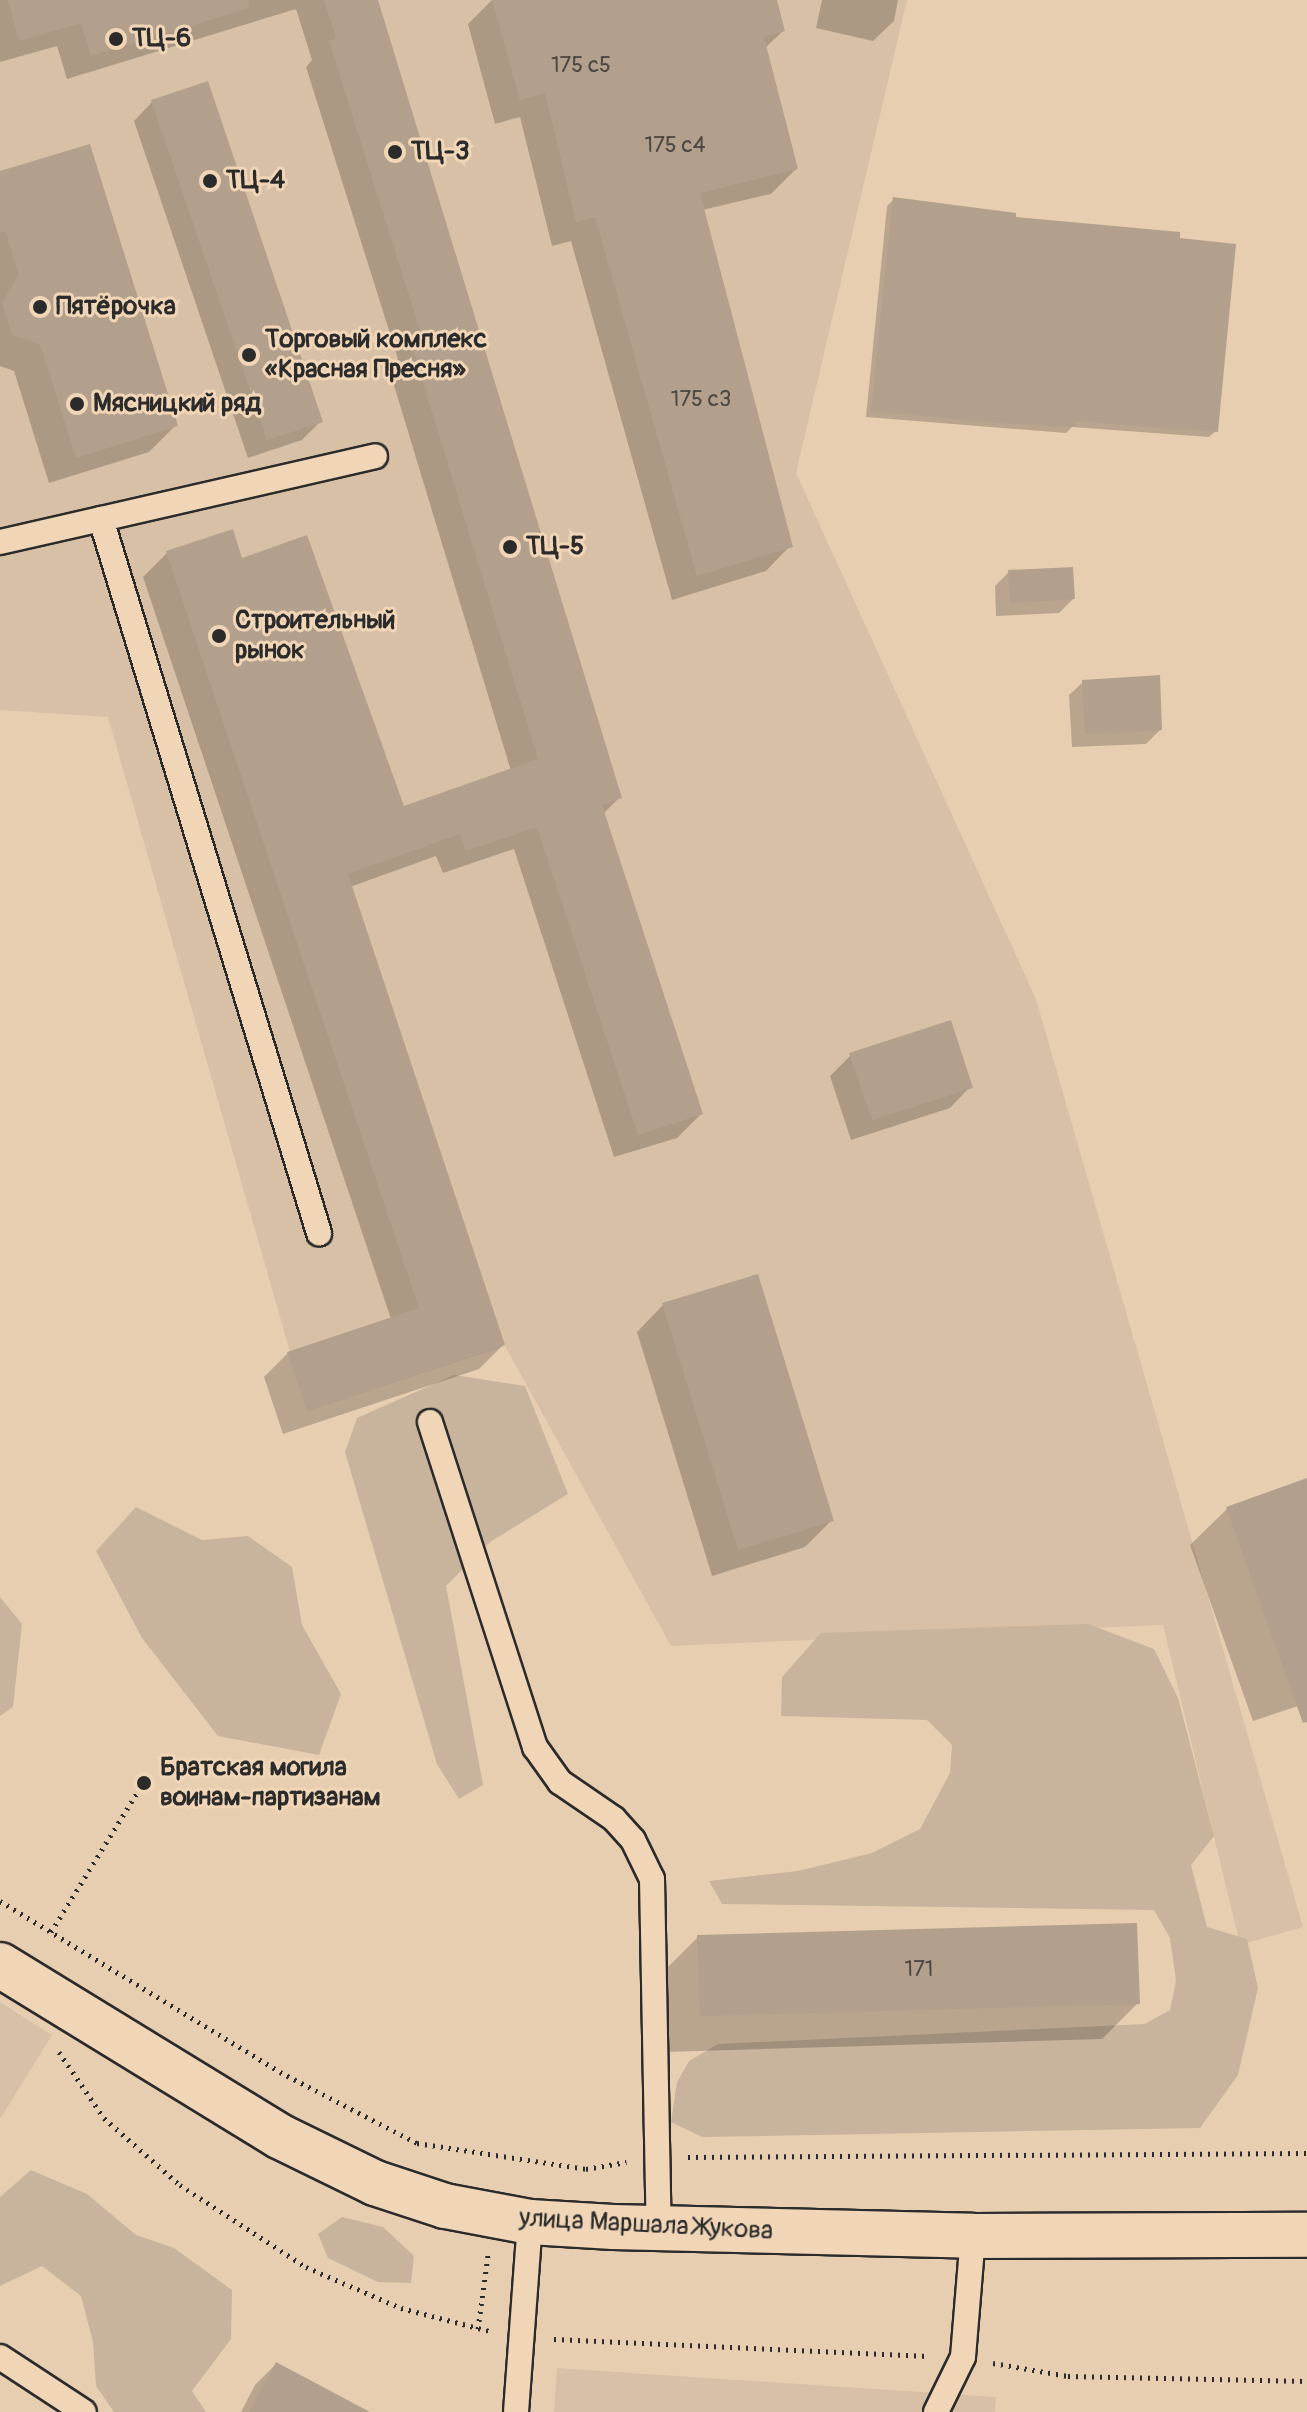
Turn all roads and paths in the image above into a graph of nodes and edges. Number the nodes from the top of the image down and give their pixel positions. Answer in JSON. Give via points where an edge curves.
{"nodes":[{"id":1,"x":375,"y":456,"type":"dead end"},
{"id":2,"x":101,"y":519,"type":"junction"},
{"id":3,"x":0,"y":542,"type":"edge"},
{"id":4,"x":319,"y":1233,"type":"dead end"},
{"id":5,"x":430,"y":1422,"type":"dead end"},
{"id":6,"x":140,"y":1788,"type":"dead end"},
{"id":7,"x":51,"y":1932,"type":"dead end"},
{"id":8,"x":0,"y":1965,"type":"edge"},
{"id":9,"x":52,"y":2040,"type":"dead end"},
{"id":10,"x":530,"y":2222,"type":"junction"},
{"id":11,"x":659,"y":2228,"type":"junction"},
{"id":12,"x":1307,"y":2235,"type":"edge"},
{"id":13,"x":973,"y":2236,"type":"junction"},
{"id":14,"x":490,"y":2244,"type":"dead end"},
{"id":15,"x":478,"y":2329,"type":"junction"},
{"id":16,"x":521,"y":2337,"type":"junction"},
{"id":17,"x":0,"y":2357,"type":"edge"},
{"id":18,"x":963,"y":2357,"type":"junction"},
{"id":19,"x":1307,"y":2381,"type":"edge"},
{"id":20,"x":84,"y":2412,"type":"edge"},
{"id":21,"x":516,"y":2412,"type":"edge"},
{"id":22,"x":936,"y":2412,"type":"edge"}],
"edges":[{"from":1,"to":2,"type":"lane"},
{"from":2,"to":3,"type":"lane"},
{"from":2,"to":4,"type":"lane"},
{"from":5,"to":11,"type":"lane","via":[[535,1747],[560,1782],[614,1819],[633,1840],[652,1879]]},
{"from":6,"to":7,"type":"path"},
{"from":8,"to":10,"type":"main road","name":"улица Маршала Жукова","via":[[224,2106],[313,2154],[411,2196]]},
{"from":9,"to":15,"type":"path","via":[[104,2118],[180,2185],[306,2267],[401,2308]]},
{"from":10,"to":11,"type":"main road","name":"улица Маршала Жукова"},
{"from":10,"to":16,"type":"lane"},
{"from":11,"to":13,"type":"main road","name":"улица Маршала Жукова"},
{"from":12,"to":13,"type":"main road","name":"улица Маршала Жукова"},
{"from":13,"to":18,"type":"lane"},
{"from":14,"to":15,"type":"path"},
{"from":15,"to":16,"type":"path"},
{"from":16,"to":18,"type":"path"},
{"from":16,"to":21,"type":"lane"},
{"from":17,"to":20,"type":"lane"},
{"from":18,"to":19,"type":"path","via":[[1068,2376]]},
{"from":18,"to":22,"type":"lane"}]}
